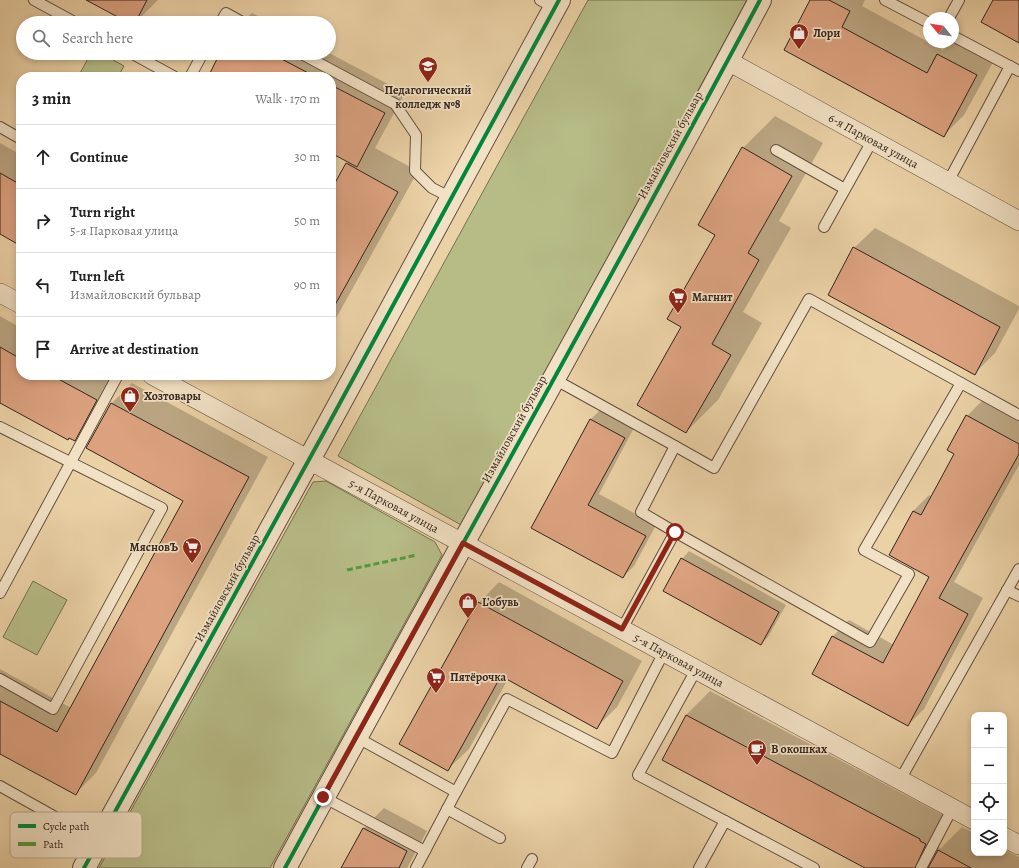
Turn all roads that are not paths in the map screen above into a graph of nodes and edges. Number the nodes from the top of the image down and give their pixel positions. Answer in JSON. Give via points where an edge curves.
{"nodes":[{"id":1,"x":34,"y":0,"type":"edge"},
{"id":2,"x":760,"y":0,"type":"edge"},
{"id":3,"x":885,"y":0,"type":"edge"},
{"id":4,"x":959,"y":0,"type":"edge"},
{"id":5,"x":551,"y":3,"type":"edge"},
{"id":6,"x":952,"y":12,"type":"edge"},
{"id":7,"x":63,"y":16,"type":"edge"},
{"id":8,"x":923,"y":20,"type":"edge"},
{"id":9,"x":959,"y":39,"type":"edge"},
{"id":10,"x":144,"y":60,"type":"edge"},
{"id":11,"x":199,"y":60,"type":"edge"},
{"id":12,"x":313,"y":60,"type":"edge"},
{"id":13,"x":728,"y":61,"type":"junction"},
{"id":14,"x":1015,"y":69,"type":"edge"},
{"id":15,"x":167,"y":72,"type":"edge"},
{"id":16,"x":193,"y":72,"type":"edge"},
{"id":17,"x":335,"y":72,"type":"edge"},
{"id":18,"x":336,"y":73,"type":"edge"},
{"id":19,"x":0,"y":127,"type":"edge"},
{"id":20,"x":16,"y":136,"type":"edge"},
{"id":21,"x":872,"y":141,"type":"junction"},
{"id":22,"x":776,"y":150,"type":"dead end"},
{"id":23,"x":948,"y":182,"type":"junction"},
{"id":24,"x":845,"y":189,"type":"junction"},
{"id":25,"x":452,"y":198,"type":"junction"},
{"id":26,"x":1019,"y":220,"type":"edge"},
{"id":27,"x":824,"y":227,"type":"dead end"},
{"id":28,"x":0,"y":293,"type":"edge"},
{"id":29,"x":16,"y":301,"type":"edge"},
{"id":30,"x":554,"y":379,"type":"junction"},
{"id":31,"x":115,"y":380,"type":"edge"},
{"id":32,"x":161,"y":380,"type":"edge"},
{"id":33,"x":961,"y":383,"type":"junction"},
{"id":34,"x":1019,"y":415,"type":"edge"},
{"id":35,"x":0,"y":427,"type":"edge"},
{"id":36,"x":675,"y":446,"type":"junction"},
{"id":37,"x":309,"y":459,"type":"junction"},
{"id":38,"x":70,"y":462,"type":"junction"},
{"id":39,"x":675,"y":532,"type":"junction"},
{"id":40,"x":463,"y":543,"type":"junction"},
{"id":41,"x":1019,"y":569,"type":"edge"},
{"id":42,"x":1007,"y":590,"type":"junction"},
{"id":43,"x":0,"y":593,"type":"edge"},
{"id":44,"x":1019,"y":596,"type":"edge"},
{"id":45,"x":622,"y":629,"type":"junction"},
{"id":46,"x":664,"y":652,"type":"junction"},
{"id":47,"x":696,"y":670,"type":"junction"},
{"id":48,"x":0,"y":679,"type":"edge"},
{"id":49,"x":356,"y":738,"type":"junction"},
{"id":50,"x":900,"y":780,"type":"junction"},
{"id":51,"x":0,"y":786,"type":"edge"},
{"id":52,"x":456,"y":792,"type":"junction"},
{"id":53,"x":323,"y":797,"type":"junction"},
{"id":54,"x":952,"y":808,"type":"junction"},
{"id":55,"x":447,"y":809,"type":"junction"},
{"id":56,"x":46,"y":812,"type":"edge"},
{"id":57,"x":115,"y":812,"type":"edge"},
{"id":58,"x":971,"y":818,"type":"edge"},
{"id":59,"x":725,"y":821,"type":"junction"},
{"id":60,"x":500,"y":838,"type":"dead end"},
{"id":61,"x":1007,"y":838,"type":"edge"},
{"id":62,"x":1019,"y":845,"type":"edge"},
{"id":63,"x":425,"y":851,"type":"junction"},
{"id":64,"x":90,"y":858,"type":"edge"},
{"id":65,"x":84,"y":868,"type":"edge"},
{"id":66,"x":285,"y":868,"type":"edge"},
{"id":67,"x":416,"y":868,"type":"edge"},
{"id":68,"x":699,"y":868,"type":"edge"},
{"id":69,"x":814,"y":868,"type":"edge"},
{"id":70,"x":921,"y":868,"type":"edge"}],
"edges":[{"from":1,"to":7,"type":"lane"},
{"from":2,"to":13,"type":"street","name":"Измайловский бульвар"},
{"from":3,"to":8,"type":"lane"},
{"from":4,"to":6,"type":"lane"},
{"from":5,"to":25,"type":"street","name":"Измайловский бульвар"},
{"from":9,"to":14,"type":"lane"},
{"from":10,"to":15,"type":"lane"},
{"from":11,"to":16,"type":"lane"},
{"from":12,"to":17,"type":"lane"},
{"from":13,"to":21,"type":"street","name":"6-я Парковая улица"},
{"from":13,"to":30,"type":"street","name":"Измайловский бульвар"},
{"from":14,"to":23,"type":"lane"},
{"from":18,"to":25,"type":"lane","via":[[394,104],[416,135],[415,171],[432,188]]},
{"from":19,"to":20,"type":"lane"},
{"from":21,"to":23,"type":"street","name":"6-я Парковая улица"},
{"from":21,"to":24,"type":"lane"},
{"from":22,"to":24,"type":"lane"},
{"from":23,"to":26,"type":"street","name":"6-я Парковая улица"},
{"from":24,"to":27,"type":"lane"},
{"from":25,"to":37,"type":"street","name":"Измайловский бульвар"},
{"from":28,"to":29,"type":"street"},
{"from":30,"to":36,"type":"lane"},
{"from":30,"to":40,"type":"street","name":"Измайловский бульвар"},
{"from":31,"to":38,"type":"lane"},
{"from":32,"to":37,"type":"street","name":"5-я Парковая улица"},
{"from":33,"to":34,"type":"lane"},
{"from":33,"to":36,"type":"lane","via":[[809,299],[714,468]]},
{"from":33,"to":39,"type":"lane","via":[[864,550],[909,574],[870,642]]},
{"from":35,"to":38,"type":"lane"},
{"from":36,"to":39,"type":"lane","via":[[641,512]]},
{"from":37,"to":40,"type":"street","name":"5-я Парковая улица"},
{"from":37,"to":57,"type":"street","name":"Измайловский бульвар"},
{"from":38,"to":43,"type":"lane"},
{"from":38,"to":48,"type":"lane","via":[[162,508],[53,709]]},
{"from":39,"to":45,"type":"lane"},
{"from":40,"to":45,"type":"street","name":"5-я Парковая улица"},
{"from":40,"to":49,"type":"street","name":"Измайловский бульвар"},
{"from":41,"to":42,"type":"lane"},
{"from":42,"to":44,"type":"lane"},
{"from":42,"to":50,"type":"lane"},
{"from":45,"to":46,"type":"street","name":"5-я Парковая улица"},
{"from":46,"to":47,"type":"street","name":"5-я Парковая улица"},
{"from":46,"to":52,"type":"lane","via":[[612,754],[507,699]]},
{"from":47,"to":50,"type":"street","name":"5-я Парковая улица"},
{"from":47,"to":59,"type":"lane","via":[[638,775]]},
{"from":49,"to":52,"type":"lane"},
{"from":49,"to":53,"type":"street","name":"Измайловский бульвар"},
{"from":50,"to":54,"type":"street","name":"5-я Парковая улица"},
{"from":51,"to":56,"type":"lane"},
{"from":52,"to":55,"type":"lane"},
{"from":53,"to":63,"type":"lane"},
{"from":53,"to":66,"type":"street","name":"Измайловский бульвар"},
{"from":54,"to":58,"type":"street","name":"5-я Парковая улица"},
{"from":54,"to":70,"type":"lane"},
{"from":55,"to":60,"type":"lane"},
{"from":55,"to":63,"type":"lane"},
{"from":59,"to":68,"type":"lane"},
{"from":59,"to":69,"type":"lane"},
{"from":61,"to":62,"type":"street"},
{"from":63,"to":67,"type":"lane"},
{"from":64,"to":65,"type":"street","name":"Измайловский бульвар"}]}
